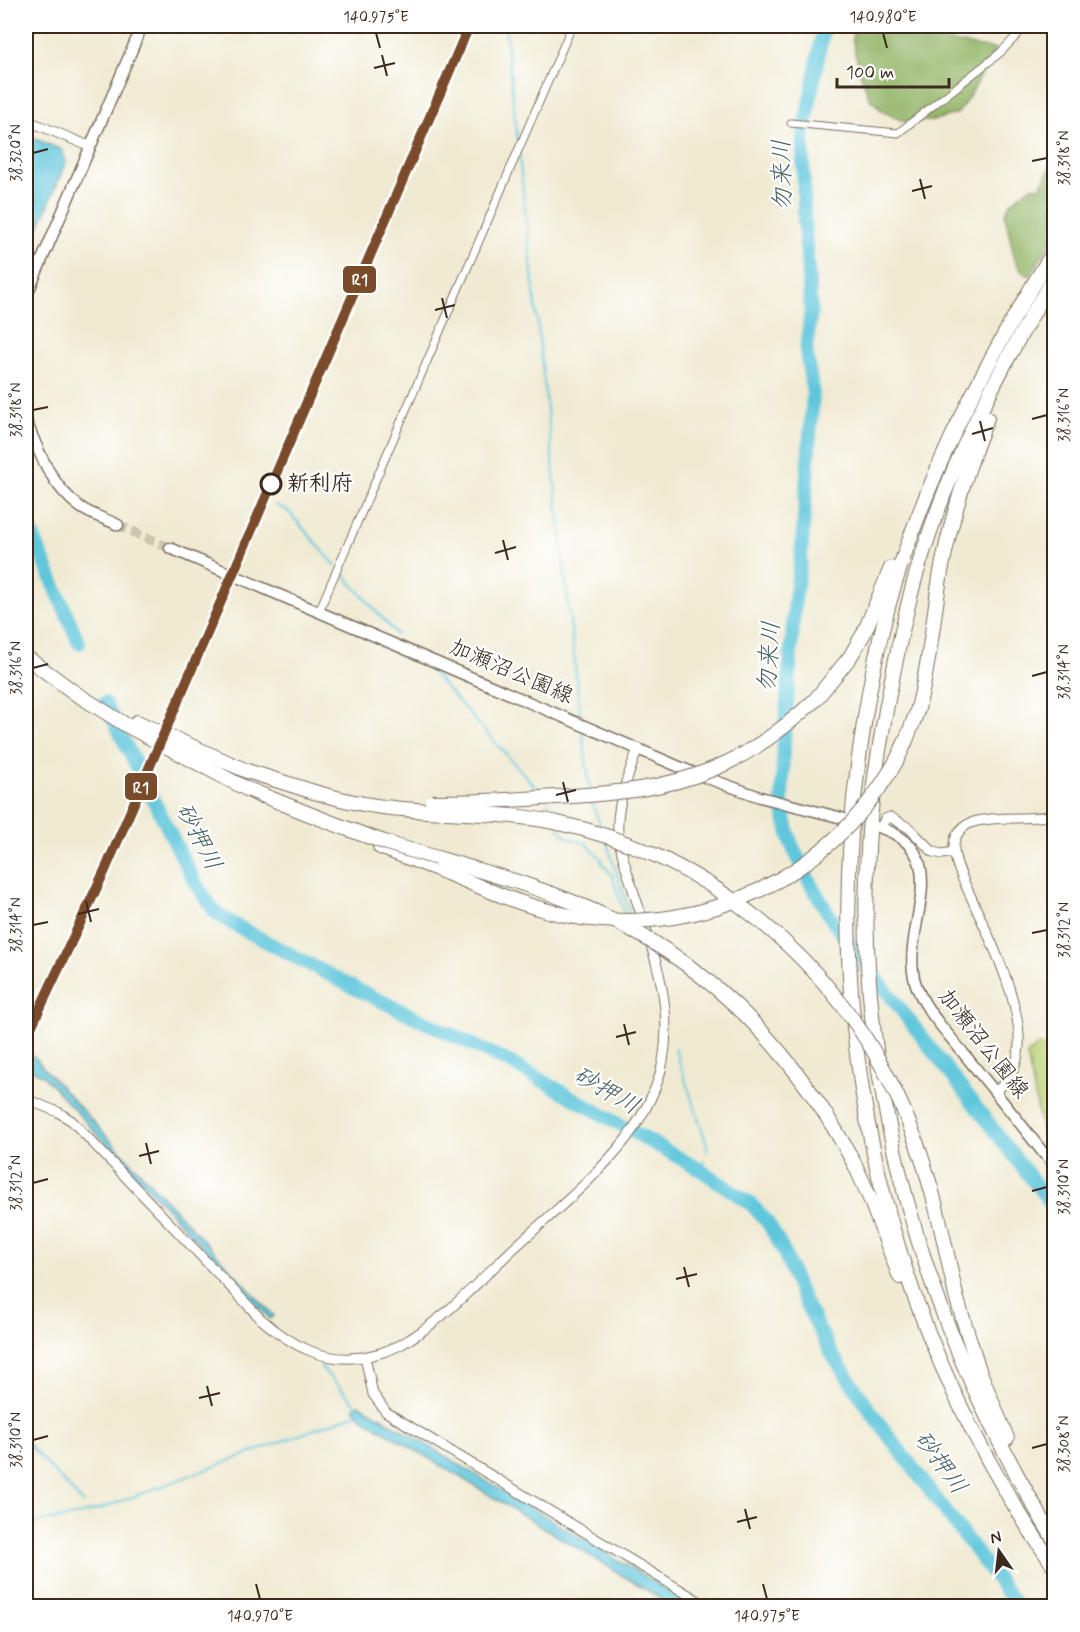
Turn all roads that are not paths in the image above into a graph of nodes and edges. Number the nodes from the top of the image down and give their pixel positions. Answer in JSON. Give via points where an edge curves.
{"nodes":[{"id":1,"x":142,"y":26,"type":"edge"},
{"id":2,"x":572,"y":26,"type":"edge"},
{"id":3,"x":1026,"y":26,"type":"edge"},
{"id":4,"x":26,"y":120,"type":"edge"},
{"id":5,"x":791,"y":123,"type":"dead end"},
{"id":6,"x":89,"y":146,"type":"junction"},
{"id":7,"x":1054,"y":250,"type":"edge"},
{"id":8,"x":1054,"y":278,"type":"edge"},
{"id":9,"x":26,"y":297,"type":"edge"},
{"id":10,"x":1021,"y":336,"type":"junction"},
{"id":11,"x":26,"y":421,"type":"edge"},
{"id":12,"x":927,"y":491,"type":"junction"},
{"id":13,"x":118,"y":525,"type":"tunnel mouth"},
{"id":14,"x":170,"y":548,"type":"tunnel mouth"},
{"id":15,"x":319,"y":611,"type":"junction"},
{"id":16,"x":26,"y":657,"type":"edge"},
{"id":17,"x":48,"y":673,"type":"junction"},
{"id":18,"x":638,"y":748,"type":"junction"},
{"id":19,"x":249,"y":790,"type":"junction"},
{"id":20,"x":314,"y":792,"type":"junction"},
{"id":21,"x":1054,"y":815,"type":"edge"},
{"id":22,"x":842,"y":818,"type":"dead end"},
{"id":23,"x":876,"y":829,"type":"junction"},
{"id":24,"x":954,"y":852,"type":"junction"},
{"id":25,"x":995,"y":1092,"type":"junction"},
{"id":26,"x":26,"y":1099,"type":"edge"},
{"id":27,"x":1044,"y":1154,"type":"joint"},
{"id":28,"x":1054,"y":1167,"type":"edge"},
{"id":29,"x":365,"y":1357,"type":"junction"},
{"id":30,"x":988,"y":1460,"type":"junction"},
{"id":31,"x":1054,"y":1533,"type":"edge"},
{"id":32,"x":1054,"y":1539,"type":"edge"},
{"id":33,"x":1054,"y":1566,"type":"edge"},
{"id":34,"x":707,"y":1606,"type":"edge"}],
"edges":[{"from":1,"to":6,"type":"main road"},
{"from":2,"to":15,"type":"street"},
{"from":3,"to":5,"type":"street","via":[[1000,53],[898,133]]},
{"from":4,"to":6,"type":"street"},
{"from":6,"to":9,"type":"main road"},
{"from":7,"to":12,"type":"highway","via":[[984,370]]},
{"from":8,"to":10,"type":"highway"},
{"from":10,"to":19,"type":"highway","bridge":true,"via":[[958,500],[944,558],[929,660],[918,708],[902,750],[858,817],[796,870],[761,890],[707,911],[669,919],[602,921],[535,907],[342,832]]},
{"from":10,"to":23,"type":"highway","via":[[972,429],[916,576],[874,781]]},
{"from":11,"to":13,"type":"main road","via":[[49,473],[67,496],[82,508]]},
{"from":12,"to":20,"type":"highway","bridge":true,"via":[[864,633],[844,664],[815,700],[767,741],[712,770],[653,787],[471,802],[383,801]]},
{"from":12,"to":30,"type":"highway","bridge":true,"via":[[880,636],[854,784],[847,916],[850,994],[874,1158],[896,1238],[922,1314]]},
{"from":14,"to":15,"type":"main road","name":"加瀬沼公園線"},
{"from":15,"to":18,"type":"main road","name":"加瀬沼公園線"},
{"from":16,"to":17,"type":"highway"},
{"from":17,"to":19,"type":"highway","via":[[126,725]]},
{"from":17,"to":20,"type":"highway","via":[[174,740],[247,771]]},
{"from":18,"to":22,"type":"main road","name":"加瀬沼公園線","via":[[696,774],[768,799]]},
{"from":18,"to":29,"type":"street","via":[[626,781],[618,830],[665,1004],[663,1062],[654,1090],[639,1121],[609,1160],[432,1324],[399,1346]]},
{"from":19,"to":30,"type":"highway","bridge":true,"via":[[346,829],[583,906],[660,946],[725,994],[777,1047],[839,1135],[869,1196],[928,1348]]},
{"from":20,"to":31,"type":"highway","bridge":true,"via":[[377,806],[523,817],[622,841],[716,889],[756,918],[806,963],[858,1026],[899,1099],[929,1180],[956,1296],[979,1370],[1013,1454]]},
{"from":21,"to":24,"type":"street","via":[[972,822],[957,834]]},
{"from":23,"to":24,"type":"street","via":[[890,817],[909,828],[933,852]]},
{"from":23,"to":25,"type":"main road","name":"加瀬沼公園線","via":[[893,832],[906,843],[921,869],[922,899],[912,944],[918,991]]},
{"from":23,"to":32,"type":"highway","bridge":true,"via":[[867,908],[870,994],[899,1170],[937,1297],[967,1374],[1006,1456]]},
{"from":24,"to":25,"type":"street","via":[[1005,973],[1016,1017],[1019,1042],[1014,1069]]},
{"from":25,"to":27,"type":"main road","name":"加瀬沼公園線"},
{"from":26,"to":29,"type":"street","via":[[72,1121],[282,1337],[325,1356]]},
{"from":27,"to":28,"type":"street"},
{"from":29,"to":34,"type":"street","via":[[373,1394],[386,1412]]},
{"from":30,"to":33,"type":"highway"}]}
